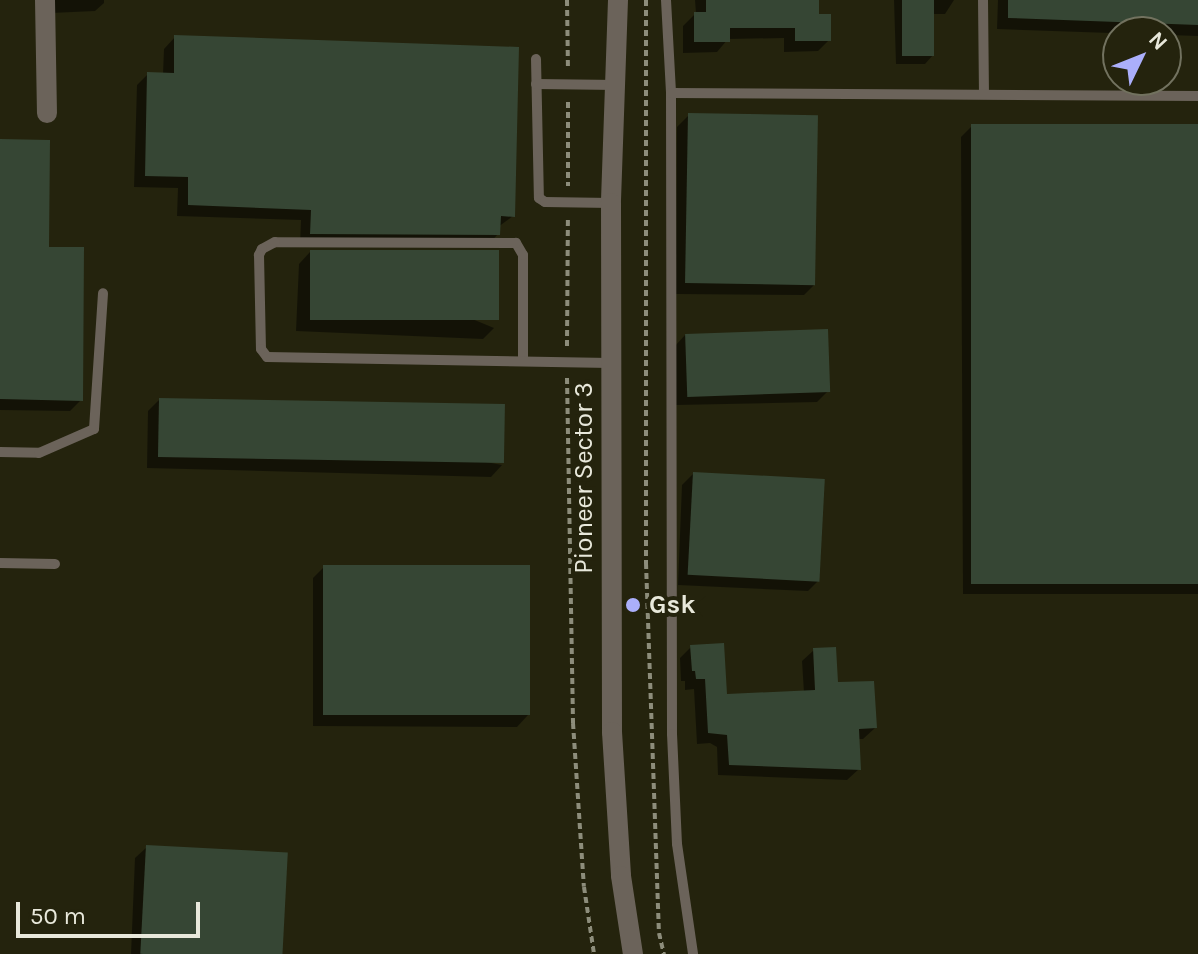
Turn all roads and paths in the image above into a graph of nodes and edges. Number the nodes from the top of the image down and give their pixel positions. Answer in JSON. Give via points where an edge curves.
{"nodes":[{"id":1,"x":45,"y":0,"type":"edge"},
{"id":2,"x":567,"y":0,"type":"edge"},
{"id":3,"x":618,"y":0,"type":"edge"},
{"id":4,"x":646,"y":0,"type":"edge"},
{"id":5,"x":666,"y":0,"type":"edge"},
{"id":6,"x":983,"y":0,"type":"edge"},
{"id":7,"x":536,"y":59,"type":"dead end"},
{"id":8,"x":568,"y":83,"type":"junction"},
{"id":9,"x":536,"y":84,"type":"junction"},
{"id":10,"x":617,"y":85,"type":"junction"},
{"id":11,"x":671,"y":93,"type":"junction"},
{"id":12,"x":984,"y":93,"type":"junction"},
{"id":13,"x":1198,"y":96,"type":"edge"},
{"id":14,"x":47,"y":113,"type":"dead end"},
{"id":15,"x":569,"y":202,"type":"junction"},
{"id":16,"x":611,"y":203,"type":"junction"},
{"id":17,"x":103,"y":293,"type":"dead end"},
{"id":18,"x":523,"y":361,"type":"junction"},
{"id":19,"x":567,"y":361,"type":"junction"},
{"id":20,"x":610,"y":363,"type":"junction"},
{"id":21,"x":0,"y":452,"type":"edge"},
{"id":22,"x":0,"y":563,"type":"edge"},
{"id":23,"x":55,"y":564,"type":"dead end"},
{"id":24,"x":594,"y":954,"type":"edge"},
{"id":25,"x":633,"y":954,"type":"edge"},
{"id":26,"x":664,"y":954,"type":"edge"},
{"id":27,"x":693,"y":954,"type":"edge"}],
"edges":[{"from":1,"to":14,"type":"street"},
{"from":2,"to":8,"type":"path"},
{"from":3,"to":10,"type":"street","name":"Pioneer Sector 3"},
{"from":4,"to":26,"type":"path","via":[[646,563],[659,933]]},
{"from":5,"to":11,"type":"lane"},
{"from":6,"to":12,"type":"lane"},
{"from":7,"to":9,"type":"lane"},
{"from":8,"to":9,"type":"lane"},
{"from":8,"to":10,"type":"lane"},
{"from":8,"to":15,"type":"path"},
{"from":9,"to":15,"type":"lane","via":[[537,193],[545,202]]},
{"from":10,"to":16,"type":"street","name":"Pioneer Sector 3"},
{"from":11,"to":12,"type":"lane"},
{"from":11,"to":27,"type":"lane","via":[[672,734],[677,844]]},
{"from":12,"to":13,"type":"lane"},
{"from":15,"to":16,"type":"lane"},
{"from":15,"to":19,"type":"path"},
{"from":16,"to":20,"type":"street","name":"Pioneer Sector 3"},
{"from":17,"to":21,"type":"lane","via":[[94,429],[39,453]]},
{"from":18,"to":18,"type":"lane","via":[[267,357],[261,349],[259,255],[275,242],[516,243],[523,255]]},
{"from":18,"to":19,"type":"lane"},
{"from":19,"to":20,"type":"lane"},
{"from":19,"to":24,"type":"path","via":[[573,723]]},
{"from":20,"to":25,"type":"street","name":"Pioneer Sector 3","via":[[612,732],[621,876]]},
{"from":22,"to":23,"type":"lane"}]}
